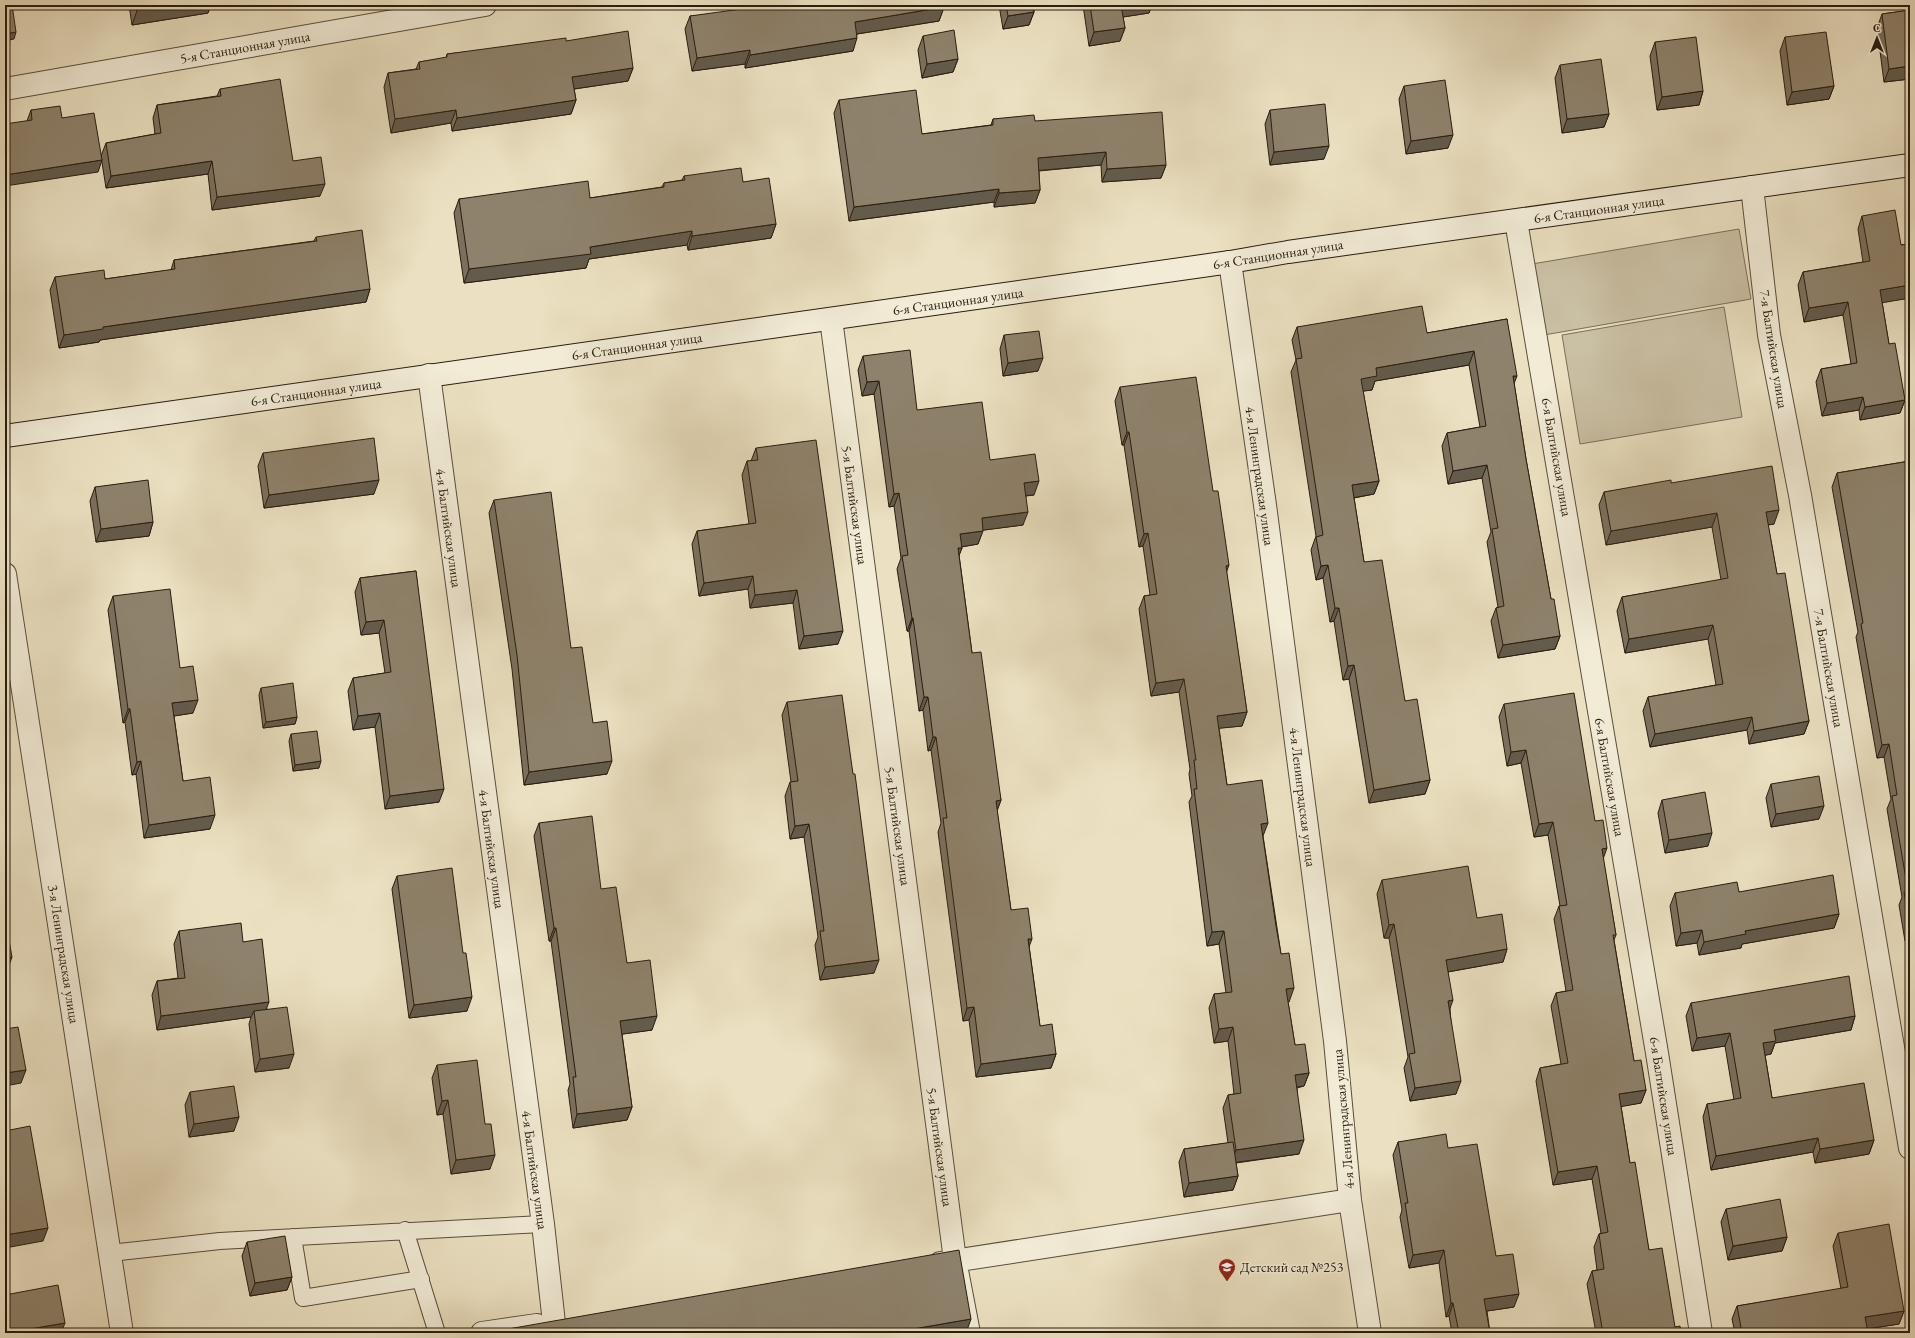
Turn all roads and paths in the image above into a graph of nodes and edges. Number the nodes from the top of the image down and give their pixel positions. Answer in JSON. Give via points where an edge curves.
{"nodes":[{"id":1,"x":485,"y":5,"type":"edge"},
{"id":2,"x":5,"y":90,"type":"edge"},
{"id":3,"x":1910,"y":165,"type":"edge"},
{"id":4,"x":1752,"y":187,"type":"junction"},
{"id":5,"x":1516,"y":221,"type":"junction"},
{"id":6,"x":1230,"y":262,"type":"junction"},
{"id":7,"x":831,"y":319,"type":"junction"},
{"id":8,"x":429,"y":376,"type":"junction"},
{"id":9,"x":5,"y":436,"type":"edge"},
{"id":10,"x":5,"y":574,"type":"edge"},
{"id":11,"x":1910,"y":1148,"type":"edge"},
{"id":12,"x":1350,"y":1200,"type":"junction"},
{"id":13,"x":542,"y":1224,"type":"junction"},
{"id":14,"x":405,"y":1230,"type":"junction"},
{"id":15,"x":293,"y":1237,"type":"junction"},
{"id":16,"x":110,"y":1253,"type":"junction"},
{"id":17,"x":955,"y":1260,"type":"junction"},
{"id":18,"x":924,"y":1265,"type":"edge"},
{"id":19,"x":421,"y":1279,"type":"junction"},
{"id":20,"x":577,"y":1319,"type":"edge"},
{"id":21,"x":554,"y":1323,"type":"junction"},
{"id":22,"x":122,"y":1333,"type":"edge"},
{"id":23,"x":437,"y":1333,"type":"edge"},
{"id":24,"x":482,"y":1333,"type":"edge"},
{"id":25,"x":969,"y":1333,"type":"edge"},
{"id":26,"x":1370,"y":1333,"type":"edge"},
{"id":27,"x":1701,"y":1333,"type":"edge"}],
"edges":[{"from":1,"to":2,"type":"street","name":"5-я Станционная улица"},
{"from":3,"to":4,"type":"street","name":"6-я Станционная улица"},
{"from":4,"to":5,"type":"street","name":"6-я Станционная улица"},
{"from":4,"to":11,"type":"street","name":"7-я Балтийская улица","via":[[1769,335],[1800,495]]},
{"from":5,"to":6,"type":"street","name":"6-я Станционная улица"},
{"from":5,"to":27,"type":"street","name":"6-я Балтийская улица","via":[[1653,1029]]},
{"from":6,"to":7,"type":"street","name":"6-я Станционная улица"},
{"from":6,"to":12,"type":"street","name":"4-я Ленинградская улица","via":[[1266,513],[1333,1025]]},
{"from":7,"to":8,"type":"street","name":"6-я Станционная улица"},
{"from":7,"to":17,"type":"street","name":"5-я Балтийская улица"},
{"from":8,"to":9,"type":"street","name":"6-я Станционная улица"},
{"from":8,"to":13,"type":"street","name":"4-я Балтийская улица"},
{"from":10,"to":16,"type":"street","name":"3-я Ленинградская улица"},
{"from":12,"to":17,"type":"street"},
{"from":12,"to":26,"type":"street","name":"4-я Ленинградская улица"},
{"from":13,"to":14,"type":"lane"},
{"from":13,"to":21,"type":"street","name":"4-я Балтийская улица"},
{"from":14,"to":15,"type":"lane"},
{"from":14,"to":19,"type":"lane"},
{"from":15,"to":16,"type":"lane","via":[[220,1241]]},
{"from":15,"to":19,"type":"lane","via":[[303,1298]]},
{"from":16,"to":22,"type":"street","name":"3-я Ленинградская улица"},
{"from":17,"to":18,"type":"street"},
{"from":17,"to":25,"type":"street","name":"5-я Балтийская улица"},
{"from":19,"to":23,"type":"lane"},
{"from":20,"to":21,"type":"street"},
{"from":21,"to":24,"type":"street"}]}
